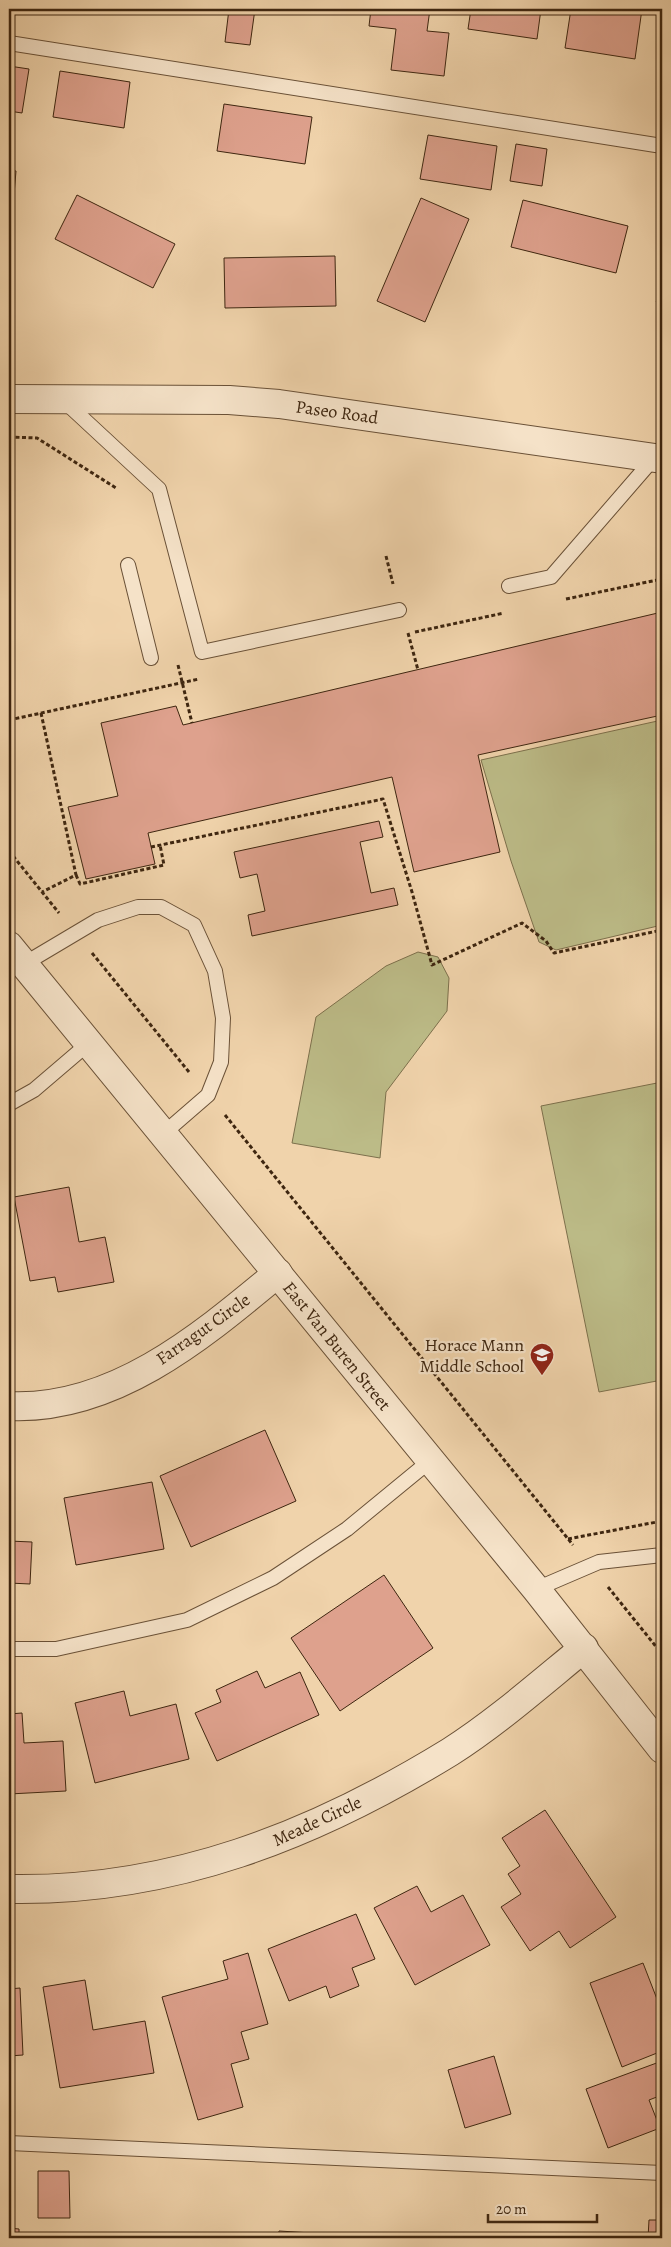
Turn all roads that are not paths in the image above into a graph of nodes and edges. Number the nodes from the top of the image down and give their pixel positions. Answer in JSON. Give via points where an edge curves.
{"nodes":[{"id":1,"x":9,"y":43,"type":"edge"},
{"id":2,"x":662,"y":146,"type":"edge"},
{"id":3,"x":9,"y":399,"type":"edge"},
{"id":4,"x":63,"y":400,"type":"junction"},
{"id":5,"x":658,"y":459,"type":"edge"},
{"id":6,"x":128,"y":565,"type":"dead end"},
{"id":7,"x":509,"y":586,"type":"dead end"},
{"id":8,"x":399,"y":610,"type":"dead end"},
{"id":9,"x":151,"y":658,"type":"dead end"},
{"id":10,"x":16,"y":955,"type":"edge"},
{"id":11,"x":89,"y":1043,"type":"junction"},
{"id":12,"x":9,"y":1104,"type":"edge"},
{"id":13,"x":164,"y":1134,"type":"junction"},
{"id":14,"x":278,"y":1273,"type":"junction"},
{"id":15,"x":9,"y":1406,"type":"edge"},
{"id":16,"x":431,"y":1460,"type":"junction"},
{"id":17,"x":662,"y":1555,"type":"edge"},
{"id":18,"x":536,"y":1589,"type":"junction"},
{"id":19,"x":9,"y":1648,"type":"edge"},
{"id":20,"x":584,"y":1648,"type":"junction"},
{"id":21,"x":662,"y":1749,"type":"edge"},
{"id":22,"x":9,"y":1889,"type":"edge"},
{"id":23,"x":9,"y":2144,"type":"edge"},
{"id":24,"x":662,"y":2172,"type":"edge"}],
"edges":[{"from":1,"to":2,"type":"lane"},
{"from":3,"to":4,"type":"street","name":"Paseo Road"},
{"from":4,"to":5,"type":"street","name":"Paseo Road","via":[[229,400],[279,404]]},
{"from":4,"to":8,"type":"lane","via":[[159,489],[202,652]]},
{"from":5,"to":7,"type":"lane","via":[[551,577]]},
{"from":6,"to":9,"type":"lane"},
{"from":10,"to":11,"type":"street","name":"East Van Buren Street"},
{"from":10,"to":13,"type":"lane","via":[[76,934],[98,920],[138,906],[161,907],[194,925],[215,971],[222,1018],[221,1062],[208,1095]]},
{"from":11,"to":12,"type":"lane","via":[[34,1090]]},
{"from":11,"to":13,"type":"street","name":"East Van Buren Street"},
{"from":13,"to":14,"type":"street","name":"East Van Buren Street"},
{"from":14,"to":15,"type":"street","name":"Farragut Circle","via":[[225,1318],[176,1353],[123,1381],[78,1399]]},
{"from":14,"to":16,"type":"street","name":"East Van Buren Street"},
{"from":16,"to":18,"type":"street","name":"East Van Buren Street"},
{"from":16,"to":19,"type":"lane","via":[[339,1534],[272,1578],[187,1620],[56,1649]]},
{"from":17,"to":18,"type":"lane","via":[[599,1562]]},
{"from":18,"to":20,"type":"street","name":"East Van Buren Street"},
{"from":20,"to":21,"type":"street","name":"East Van Buren Street"},
{"from":20,"to":22,"type":"street","name":"Meade Circle","via":[[451,1751],[326,1818],[254,1849],[176,1872],[110,1884]]},
{"from":23,"to":24,"type":"lane"}]}
